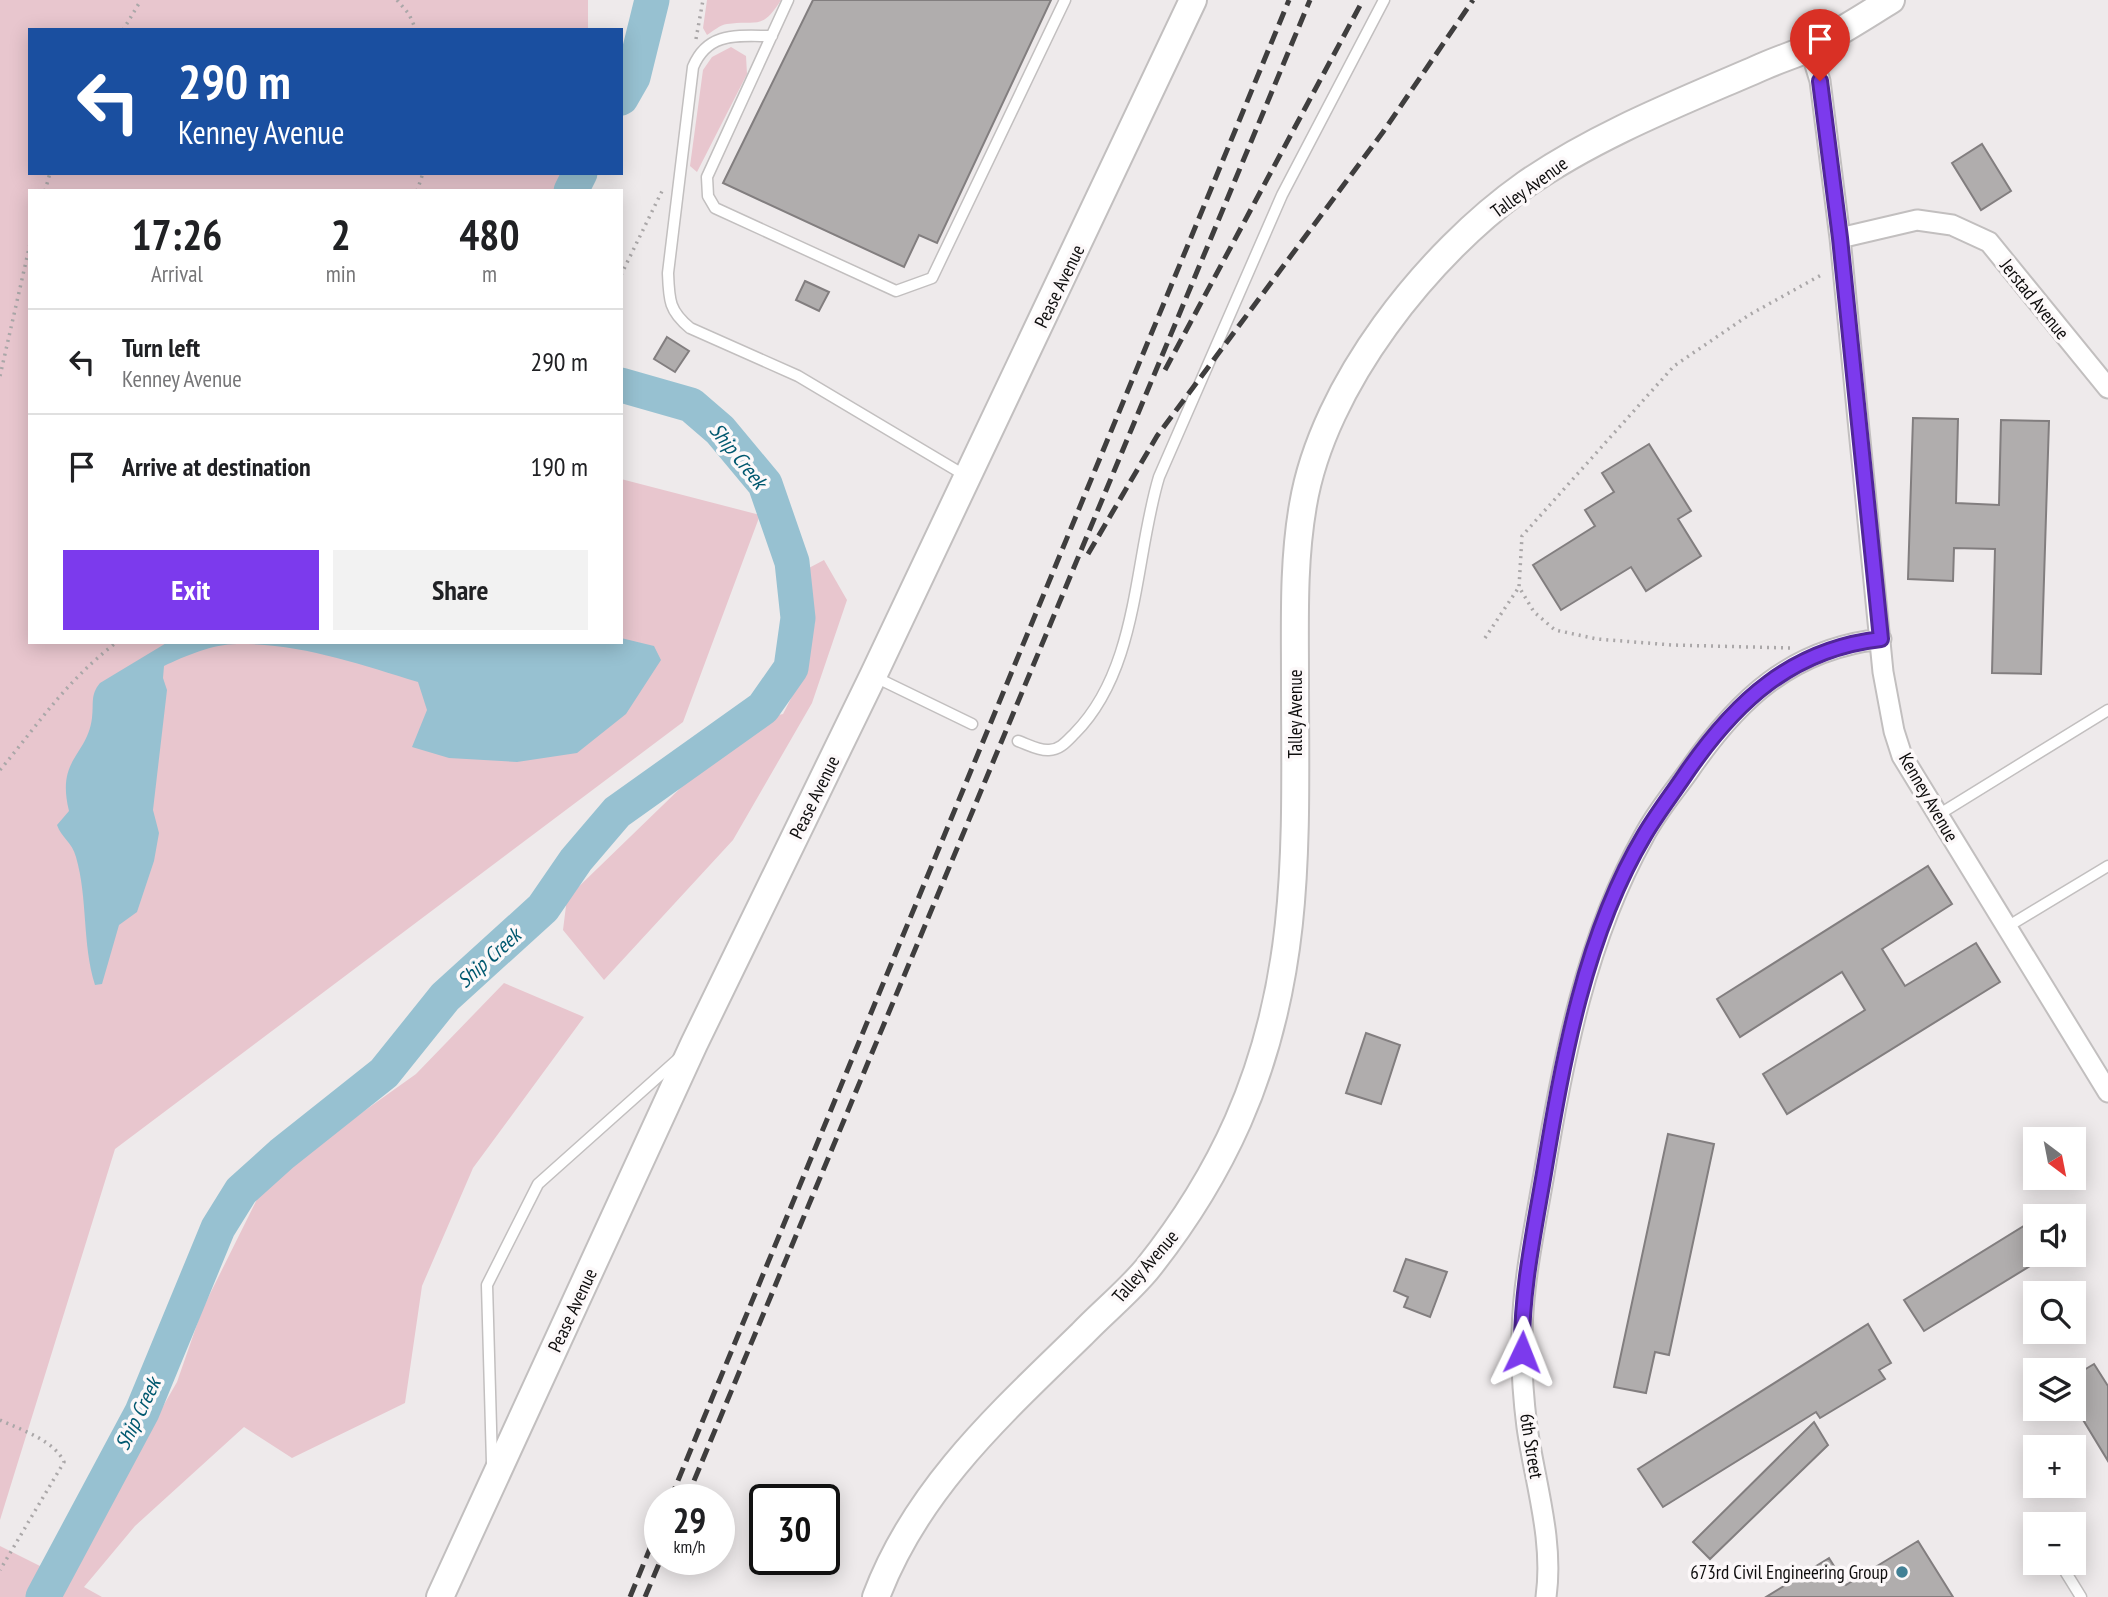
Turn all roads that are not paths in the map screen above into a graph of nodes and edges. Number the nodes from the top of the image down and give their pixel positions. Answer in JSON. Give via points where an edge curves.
{"nodes":[{"id":1,"x":788,"y":0,"type":"edge"},
{"id":2,"x":1065,"y":0,"type":"edge"},
{"id":3,"x":1193,"y":0,"type":"edge"},
{"id":4,"x":1384,"y":0,"type":"edge"},
{"id":5,"x":1891,"y":0,"type":"edge"},
{"id":6,"x":772,"y":36,"type":"junction"},
{"id":7,"x":1810,"y":48,"type":"junction"},
{"id":8,"x":1840,"y":238,"type":"junction"},
{"id":9,"x":2108,"y":388,"type":"edge"},
{"id":10,"x":966,"y":475,"type":"junction"},
{"id":11,"x":1881,"y":639,"type":"junction"},
{"id":12,"x":873,"y":676,"type":"junction"},
{"id":13,"x":2108,"y":710,"type":"edge"},
{"id":14,"x":972,"y":724,"type":"dead end"},
{"id":15,"x":1018,"y":741,"type":"dead end"},
{"id":16,"x":1938,"y":815,"type":"junction"},
{"id":17,"x":2108,"y":866,"type":"edge"},
{"id":18,"x":2007,"y":927,"type":"junction"},
{"id":19,"x":694,"y":1044,"type":"junction"},
{"id":20,"x":2108,"y":1092,"type":"edge"},
{"id":21,"x":493,"y":1482,"type":"junction"},
{"id":22,"x":2067,"y":1575,"type":"edge"},
{"id":23,"x":440,"y":1597,"type":"edge"},
{"id":24,"x":876,"y":1597,"type":"edge"},
{"id":25,"x":1546,"y":1597,"type":"edge"},
{"id":26,"x":2081,"y":1597,"type":"edge"}],
"edges":[{"from":1,"to":6,"type":"lane"},
{"from":2,"to":6,"type":"lane","via":[[932,278],[897,291],[715,208],[708,196],[707,177]]},
{"from":3,"to":10,"type":"street","name":"Pease Avenue"},
{"from":4,"to":15,"type":"lane","via":[[1282,195],[1159,477],[1132,611],[1105,688],[1080,728],[1061,747],[1047,751]]},
{"from":5,"to":7,"type":"street","name":"Talley Avenue"},
{"from":6,"to":10,"type":"lane","via":[[715,40],[699,51],[691,78],[672,223],[668,273],[675,316],[690,328],[798,376]]},
{"from":7,"to":8,"type":"street","name":"Kenney Avenue","via":[[1820,81]]},
{"from":7,"to":24,"type":"street","name":"Talley Avenue","via":[[1585,148],[1525,185],[1427,275],[1352,378],[1322,436],[1303,505],[1295,577],[1295,855],[1290,926],[1282,988],[1251,1089],[1219,1160],[1181,1224],[1144,1272],[944,1475],[915,1519]]},
{"from":8,"to":9,"type":"street","name":"Jerstad Avenue","via":[[1917,220],[1952,225],[1989,242]]},
{"from":8,"to":11,"type":"street","name":"Kenney Avenue"},
{"from":10,"to":12,"type":"street","name":"Pease Avenue"},
{"from":11,"to":16,"type":"street","name":"Kenney Avenue","via":[[1883,672],[1902,756]]},
{"from":11,"to":25,"type":"street","name":"6th Street","via":[[1849,642],[1811,655],[1764,686],[1729,719],[1639,846],[1591,962],[1553,1120],[1522,1330],[1527,1425],[1544,1515]]},
{"from":12,"to":14,"type":"lane"},
{"from":12,"to":19,"type":"street","name":"Pease Avenue"},
{"from":13,"to":16,"type":"lane"},
{"from":16,"to":18,"type":"street","name":"Kenney Avenue"},
{"from":17,"to":18,"type":"lane"},
{"from":18,"to":20,"type":"street","name":"Kenney Avenue"},
{"from":19,"to":21,"type":"street","name":"Pease Avenue"},
{"from":19,"to":21,"type":"lane","via":[[538,1184],[487,1285]]},
{"from":21,"to":23,"type":"street","name":"Pease Avenue"},
{"from":22,"to":26,"type":"lane"}]}
